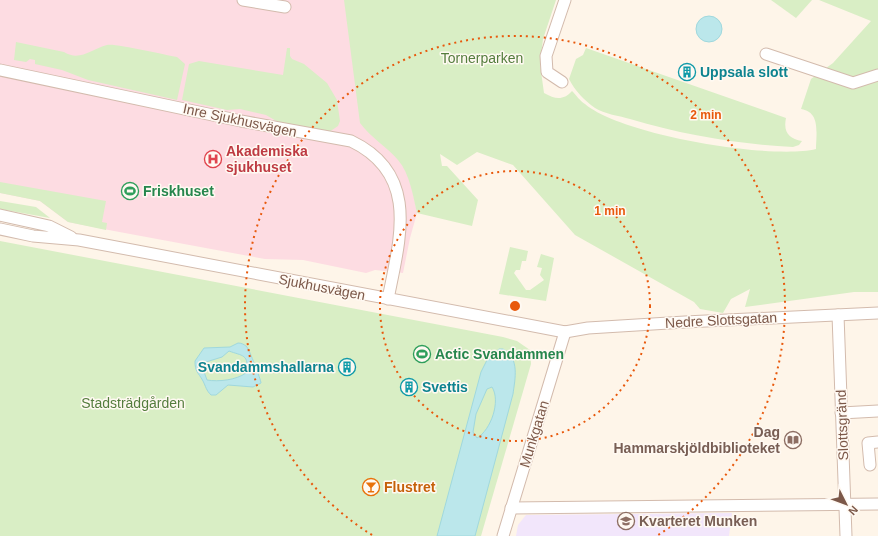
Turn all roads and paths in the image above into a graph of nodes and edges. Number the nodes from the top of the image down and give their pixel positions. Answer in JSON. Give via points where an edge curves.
{"nodes":[{"id":1,"x":244,"y":0,"type":"edge"},
{"id":2,"x":565,"y":0,"type":"edge"},
{"id":3,"x":285,"y":7,"type":"dead end"},
{"id":4,"x":766,"y":54,"type":"dead end"},
{"id":5,"x":0,"y":70,"type":"edge"},
{"id":6,"x":878,"y":76,"type":"edge"},
{"id":7,"x":562,"y":82,"type":"dead end"},
{"id":8,"x":0,"y":215,"type":"edge"},
{"id":9,"x":0,"y":229,"type":"edge"},
{"id":10,"x":79,"y":240,"type":"junction"},
{"id":11,"x":388,"y":299,"type":"junction"},
{"id":12,"x":878,"y":312,"type":"edge"},
{"id":13,"x":838,"y":315,"type":"junction"},
{"id":14,"x":565,"y":332,"type":"junction"},
{"id":15,"x":878,"y":411,"type":"edge"},
{"id":16,"x":841,"y":413,"type":"junction"},
{"id":17,"x":878,"y":442,"type":"edge"},
{"id":18,"x":870,"y":465,"type":"dead end"},
{"id":19,"x":845,"y":504,"type":"junction"},
{"id":20,"x":878,"y":504,"type":"edge"},
{"id":21,"x":511,"y":508,"type":"junction"},
{"id":22,"x":503,"y":536,"type":"edge"},
{"id":23,"x":846,"y":536,"type":"edge"}],
"edges":[{"from":1,"to":3,"type":"street"},
{"from":2,"to":7,"type":"street","via":[[546,56],[547,72]]},
{"from":4,"to":6,"type":"street","via":[[853,82]]},
{"from":5,"to":11,"type":"street","name":"Inre Sjukhusvägen","via":[[351,142],[365,148],[392,177],[400,207]]},
{"from":8,"to":10,"type":"street","name":"Sjukhusvägen","via":[[49,226]]},
{"from":9,"to":10,"type":"street","name":"Sjukhusvägen","via":[[34,236]]},
{"from":10,"to":11,"type":"street","name":"Sjukhusvägen"},
{"from":11,"to":14,"type":"street","name":"Sjukhusvägen"},
{"from":12,"to":13,"type":"street","name":"Nedre Slottsgatan"},
{"from":13,"to":14,"type":"street","name":"Nedre Slottsgatan","via":[[588,328]]},
{"from":13,"to":16,"type":"street","name":"Slottsgränd"},
{"from":14,"to":21,"type":"street","name":"Munkgatan"},
{"from":15,"to":16,"type":"street"},
{"from":16,"to":19,"type":"street","name":"Slottsgränd"},
{"from":17,"to":18,"type":"street","via":[[868,443]]},
{"from":19,"to":20,"type":"street"},
{"from":19,"to":21,"type":"street"},
{"from":19,"to":23,"type":"street","name":"Slottsgränd"},
{"from":21,"to":22,"type":"street","name":"Munkgatan"}]}
